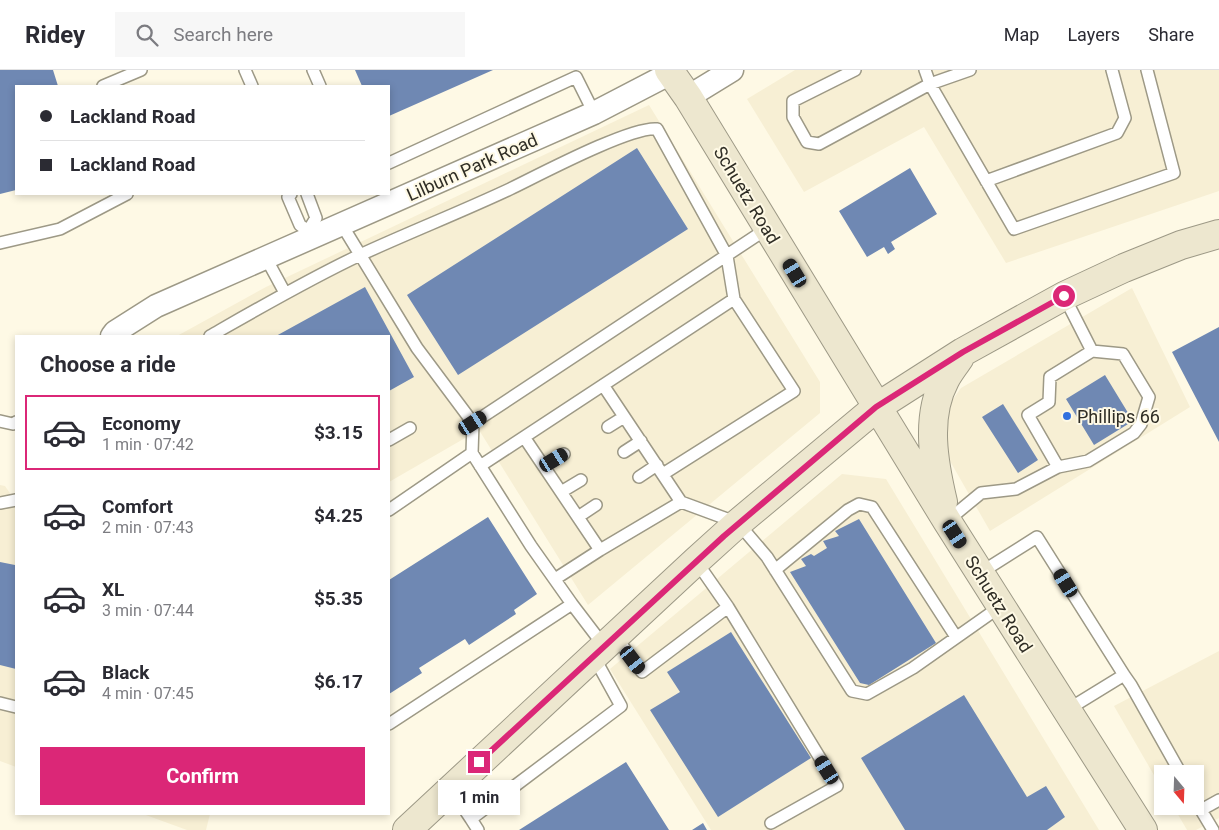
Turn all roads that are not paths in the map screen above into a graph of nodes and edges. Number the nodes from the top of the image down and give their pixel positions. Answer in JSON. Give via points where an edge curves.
{"nodes":[{"id":1,"x":140,"y":70,"type":"edge"},
{"id":2,"x":245,"y":70,"type":"edge"},
{"id":3,"x":312,"y":70,"type":"edge"},
{"id":4,"x":732,"y":70,"type":"edge"},
{"id":5,"x":855,"y":70,"type":"edge"},
{"id":6,"x":925,"y":70,"type":"edge"},
{"id":7,"x":970,"y":70,"type":"edge"},
{"id":8,"x":1112,"y":70,"type":"edge"},
{"id":9,"x":1147,"y":70,"type":"edge"},
{"id":10,"x":670,"y":72,"type":"edge"},
{"id":11,"x":930,"y":84,"type":"junction"},
{"id":12,"x":106,"y":85,"type":"edge"},
{"id":13,"x":252,"y":85,"type":"edge"},
{"id":14,"x":320,"y":85,"type":"edge"},
{"id":15,"x":688,"y":97,"type":"junction"},
{"id":16,"x":594,"y":113,"type":"junction"},
{"id":17,"x":390,"y":163,"type":"edge"},
{"id":18,"x":986,"y":181,"type":"junction"},
{"id":19,"x":125,"y":195,"type":"edge"},
{"id":20,"x":290,"y":195,"type":"edge"},
{"id":21,"x":307,"y":195,"type":"edge"},
{"id":22,"x":387,"y":199,"type":"edge"},
{"id":23,"x":342,"y":225,"type":"junction"},
{"id":24,"x":768,"y":228,"type":"junction"},
{"id":25,"x":1219,"y":234,"type":"edge"},
{"id":26,"x":310,"y":235,"type":"junction"},
{"id":27,"x":0,"y":242,"type":"edge"},
{"id":28,"x":361,"y":255,"type":"junction"},
{"id":29,"x":727,"y":256,"type":"junction"},
{"id":30,"x":266,"y":258,"type":"junction"},
{"id":31,"x":285,"y":294,"type":"junction"},
{"id":32,"x":1064,"y":296,"type":"junction"},
{"id":33,"x":734,"y":299,"type":"junction"},
{"id":34,"x":113,"y":335,"type":"edge"},
{"id":35,"x":212,"y":335,"type":"edge"},
{"id":36,"x":1092,"y":351,"type":"junction"},
{"id":37,"x":963,"y":352,"type":"junction"},
{"id":38,"x":603,"y":384,"type":"junction"},
{"id":39,"x":876,"y":407,"type":"junction"},
{"id":40,"x":624,"y":417,"type":"junction"},
{"id":41,"x":0,"y":421,"type":"edge"},
{"id":42,"x":473,"y":423,"type":"junction"},
{"id":43,"x":15,"y":426,"type":"edge"},
{"id":44,"x":608,"y":427,"type":"dead end"},
{"id":45,"x":410,"y":428,"type":"dead end"},
{"id":46,"x":524,"y":437,"type":"junction"},
{"id":47,"x":390,"y":439,"type":"edge"},
{"id":48,"x":640,"y":441,"type":"junction"},
{"id":49,"x":624,"y":452,"type":"dead end"},
{"id":50,"x":472,"y":453,"type":"junction"},
{"id":51,"x":564,"y":454,"type":"dead end"},
{"id":52,"x":480,"y":466,"type":"junction"},
{"id":53,"x":544,"y":466,"type":"junction"},
{"id":54,"x":1058,"y":468,"type":"junction"},
{"id":55,"x":660,"y":470,"type":"junction"},
{"id":56,"x":639,"y":477,"type":"dead end"},
{"id":57,"x":581,"y":480,"type":"dead end"},
{"id":58,"x":562,"y":492,"type":"junction"},
{"id":59,"x":15,"y":500,"type":"edge"},
{"id":60,"x":681,"y":502,"type":"junction"},
{"id":61,"x":0,"y":503,"type":"edge"},
{"id":62,"x":596,"y":505,"type":"dead end"},
{"id":63,"x":390,"y":509,"type":"edge"},
{"id":64,"x":578,"y":517,"type":"junction"},
{"id":65,"x":947,"y":521,"type":"junction"},
{"id":66,"x":738,"y":523,"type":"junction"},
{"id":67,"x":600,"y":550,"type":"junction"},
{"id":68,"x":696,"y":561,"type":"junction"},
{"id":69,"x":775,"y":570,"type":"junction"},
{"id":70,"x":980,"y":573,"type":"junction"},
{"id":71,"x":555,"y":579,"type":"junction"},
{"id":72,"x":572,"y":604,"type":"junction"},
{"id":73,"x":1001,"y":606,"type":"junction"},
{"id":74,"x":728,"y":607,"type":"junction"},
{"id":75,"x":956,"y":637,"type":"junction"},
{"id":76,"x":604,"y":645,"type":"junction"},
{"id":77,"x":1124,"y":675,"type":"junction"},
{"id":78,"x":0,"y":703,"type":"edge"},
{"id":79,"x":15,"y":707,"type":"edge"},
{"id":80,"x":1066,"y":710,"type":"junction"},
{"id":81,"x":390,"y":723,"type":"edge"},
{"id":82,"x":1176,"y":765,"type":"edge"},
{"id":83,"x":450,"y":789,"type":"junction"},
{"id":84,"x":1219,"y":800,"type":"edge"},
{"id":85,"x":1204,"y":809,"type":"edge"},
{"id":86,"x":1204,"y":814,"type":"edge"},
{"id":87,"x":471,"y":818,"type":"junction"},
{"id":88,"x":771,"y":823,"type":"dead end"},
{"id":89,"x":408,"y":830,"type":"edge"},
{"id":90,"x":478,"y":830,"type":"edge"},
{"id":91,"x":1143,"y":830,"type":"edge"},
{"id":92,"x":1212,"y":830,"type":"edge"}],
"edges":[{"from":1,"to":12,"type":"lane"},
{"from":2,"to":13,"type":"lane"},
{"from":3,"to":14,"type":"lane"},
{"from":4,"to":15,"type":"street"},
{"from":5,"to":11,"type":"lane","via":[[793,101],[793,117],[807,142],[819,144]]},
{"from":6,"to":11,"type":"lane"},
{"from":7,"to":11,"type":"lane"},
{"from":8,"to":18,"type":"lane","via":[[1125,118],[1117,133]]},
{"from":9,"to":18,"type":"lane","via":[[1174,173],[1014,229]]},
{"from":10,"to":15,"type":"main road","name":"Schuetz Road"},
{"from":10,"to":16,"type":"street","name":"Lilburn Park Road"},
{"from":11,"to":18,"type":"lane"},
{"from":15,"to":24,"type":"main road","name":"Schuetz Road"},
{"from":16,"to":17,"type":"lane","via":[[576,77]]},
{"from":16,"to":22,"type":"street","name":"Lilburn Park Road"},
{"from":19,"to":27,"type":"lane","via":[[60,229]]},
{"from":20,"to":26,"type":"lane","via":[[288,198],[300,225]]},
{"from":21,"to":26,"type":"lane","via":[[316,218]]},
{"from":22,"to":23,"type":"street","name":"Lilburn Park Road"},
{"from":23,"to":26,"type":"street","name":"Lilburn Park Road"},
{"from":23,"to":28,"type":"lane"},
{"from":24,"to":29,"type":"lane"},
{"from":24,"to":39,"type":"main road","name":"Schuetz Road"},
{"from":25,"to":32,"type":"main road","via":[[1180,245]]},
{"from":26,"to":30,"type":"street","name":"Lilburn Park Road"},
{"from":28,"to":29,"type":"lane","via":[[603,145],[648,128],[657,129]]},
{"from":28,"to":31,"type":"lane"},
{"from":28,"to":42,"type":"lane","via":[[417,348]]},
{"from":29,"to":33,"type":"lane"},
{"from":29,"to":42,"type":"lane"},
{"from":30,"to":31,"type":"lane"},
{"from":30,"to":34,"type":"street","name":"Lilburn Park Road","via":[[156,306]]},
{"from":31,"to":35,"type":"lane"},
{"from":32,"to":36,"type":"lane"},
{"from":32,"to":37,"type":"main road"},
{"from":33,"to":38,"type":"lane"},
{"from":33,"to":55,"type":"lane","via":[[794,391]]},
{"from":36,"to":54,"type":"lane","via":[[1050,377],[1049,402],[1028,415]]},
{"from":36,"to":54,"type":"lane","via":[[1123,354],[1149,397],[1141,424],[1134,433],[1088,461]]},
{"from":37,"to":39,"type":"main road"},
{"from":37,"to":65,"type":"main road","via":[[945,380],[935,414],[935,467]]},
{"from":38,"to":40,"type":"lane"},
{"from":38,"to":46,"type":"lane"},
{"from":39,"to":65,"type":"main road","name":"Schuetz Road"},
{"from":39,"to":66,"type":"main road"},
{"from":40,"to":44,"type":"lane"},
{"from":40,"to":48,"type":"lane"},
{"from":41,"to":43,"type":"lane"},
{"from":42,"to":50,"type":"lane"},
{"from":45,"to":47,"type":"lane"},
{"from":46,"to":52,"type":"lane"},
{"from":46,"to":53,"type":"lane"},
{"from":48,"to":49,"type":"lane"},
{"from":48,"to":55,"type":"lane"},
{"from":50,"to":52,"type":"lane"},
{"from":50,"to":63,"type":"lane"},
{"from":51,"to":53,"type":"lane"},
{"from":52,"to":71,"type":"lane"},
{"from":53,"to":58,"type":"lane"},
{"from":54,"to":65,"type":"lane","via":[[1016,489],[982,492]]},
{"from":55,"to":56,"type":"lane"},
{"from":55,"to":60,"type":"lane"},
{"from":57,"to":58,"type":"lane"},
{"from":58,"to":64,"type":"lane"},
{"from":59,"to":61,"type":"lane"},
{"from":60,"to":66,"type":"lane"},
{"from":60,"to":67,"type":"lane"},
{"from":62,"to":64,"type":"lane"},
{"from":64,"to":67,"type":"lane"},
{"from":65,"to":70,"type":"main road","name":"Schuetz Road"},
{"from":66,"to":68,"type":"main road"},
{"from":66,"to":69,"type":"lane"},
{"from":67,"to":71,"type":"lane"},
{"from":68,"to":74,"type":"lane"},
{"from":68,"to":76,"type":"main road"},
{"from":69,"to":75,"type":"lane","via":[[852,691],[867,694],[913,668]]},
{"from":69,"to":75,"type":"lane","via":[[848,510],[859,504],[872,507]]},
{"from":70,"to":73,"type":"main road","name":"Schuetz Road"},
{"from":70,"to":77,"type":"lane","via":[[1037,537]]},
{"from":71,"to":72,"type":"lane"},
{"from":72,"to":76,"type":"lane"},
{"from":72,"to":81,"type":"lane"},
{"from":73,"to":75,"type":"lane"},
{"from":73,"to":80,"type":"main road","name":"Schuetz Road"},
{"from":74,"to":76,"type":"lane","via":[[642,672]]},
{"from":74,"to":88,"type":"lane","via":[[837,786]]},
{"from":76,"to":83,"type":"main road"},
{"from":76,"to":87,"type":"lane","via":[[621,706]]},
{"from":77,"to":80,"type":"lane"},
{"from":77,"to":82,"type":"lane"},
{"from":78,"to":79,"type":"lane"},
{"from":80,"to":91,"type":"main road","name":"Schuetz Road"},
{"from":83,"to":87,"type":"lane"},
{"from":83,"to":89,"type":"main road"},
{"from":84,"to":85,"type":"lane"},
{"from":86,"to":92,"type":"lane"},
{"from":87,"to":90,"type":"lane"}]}
